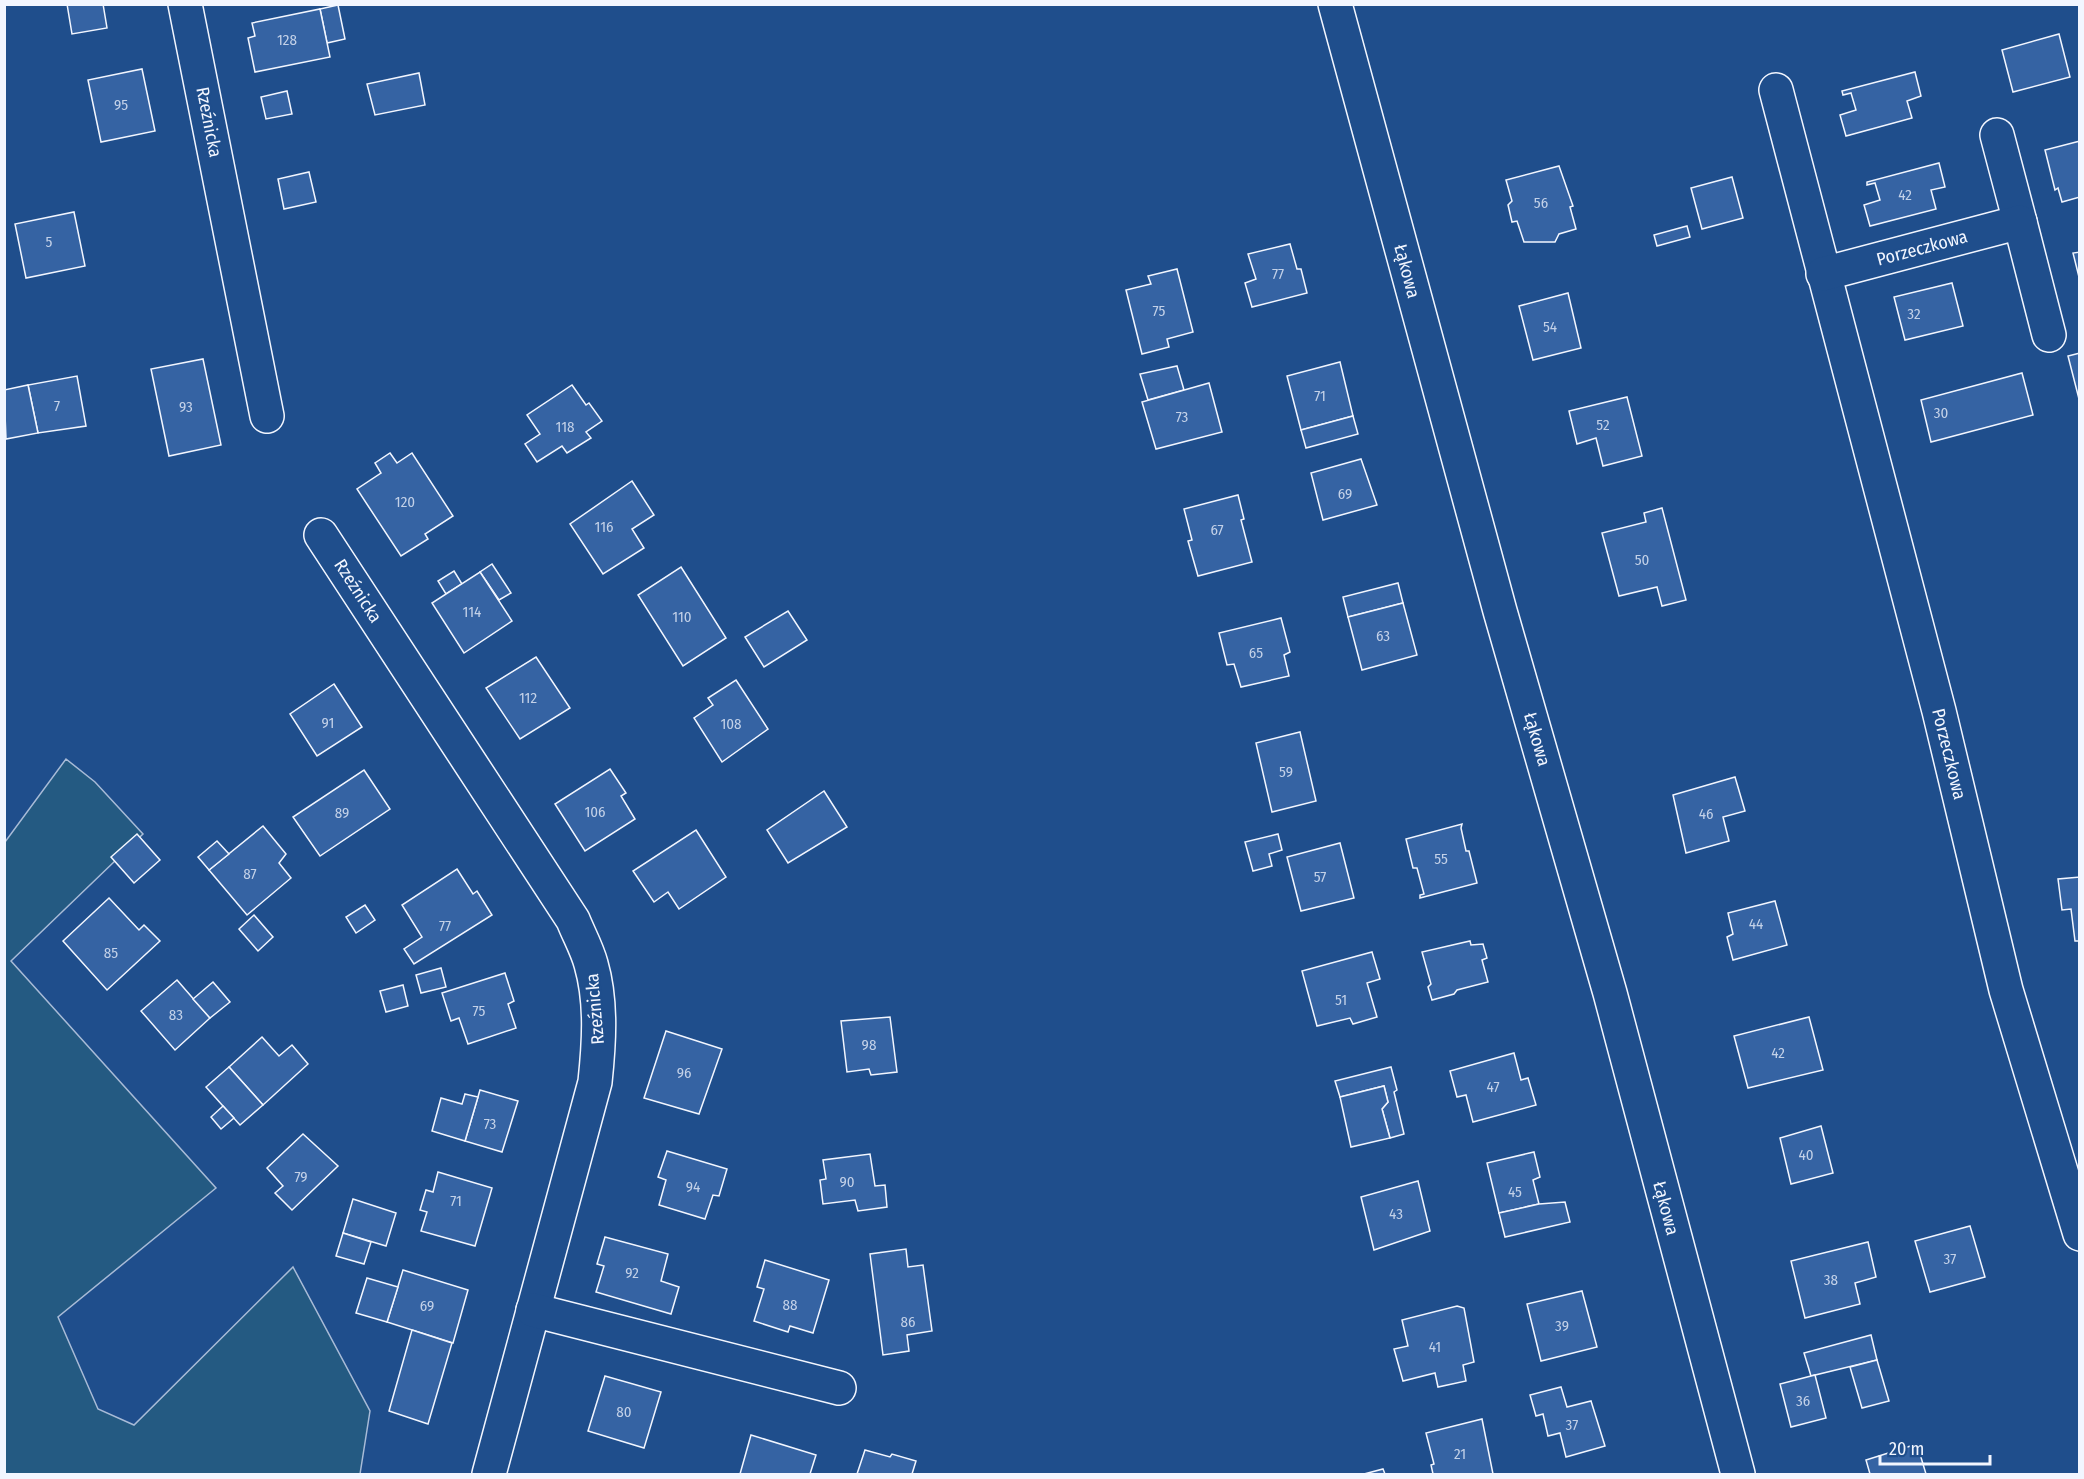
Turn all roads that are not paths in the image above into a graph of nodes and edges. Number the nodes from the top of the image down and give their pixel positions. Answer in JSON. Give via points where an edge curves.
{"nodes":[{"id":1,"x":185,"y":4,"type":"edge"},
{"id":2,"x":1335,"y":4,"type":"edge"},
{"id":3,"x":1776,"y":90,"type":"dead end"},
{"id":4,"x":1997,"y":135,"type":"dead end"},
{"id":5,"x":2020,"y":222,"type":"junction"},
{"id":6,"x":1823,"y":274,"type":"junction"},
{"id":7,"x":2049,"y":335,"type":"dead end"},
{"id":8,"x":267,"y":416,"type":"dead end"},
{"id":9,"x":321,"y":535,"type":"dead end"},
{"id":10,"x":2079,"y":1234,"type":"edge"},
{"id":11,"x":533,"y":1310,"type":"junction"},
{"id":12,"x":839,"y":1388,"type":"dead end"},
{"id":13,"x":489,"y":1474,"type":"edge"},
{"id":14,"x":1738,"y":1474,"type":"edge"}],
"edges":[{"from":1,"to":8,"type":"street","name":"Rzeźnicka"},
{"from":2,"to":14,"type":"street","name":"Łąkowa","via":[[1498,603],[1610,993]]},
{"from":3,"to":6,"type":"street","name":"Porzeczkowa"},
{"from":4,"to":5,"type":"street"},
{"from":5,"to":6,"type":"street","name":"Porzeczkowa"},
{"from":5,"to":7,"type":"street"},
{"from":6,"to":10,"type":"street","name":"Porzeczkowa","via":[[1939,711],[2006,990]]},
{"from":9,"to":11,"type":"street","name":"Rzeźnicka","via":[[573,920],[591,965],[598,1012],[595,1082]]},
{"from":11,"to":12,"type":"street"},
{"from":11,"to":13,"type":"street","name":"Rzeźnicka"}]}
